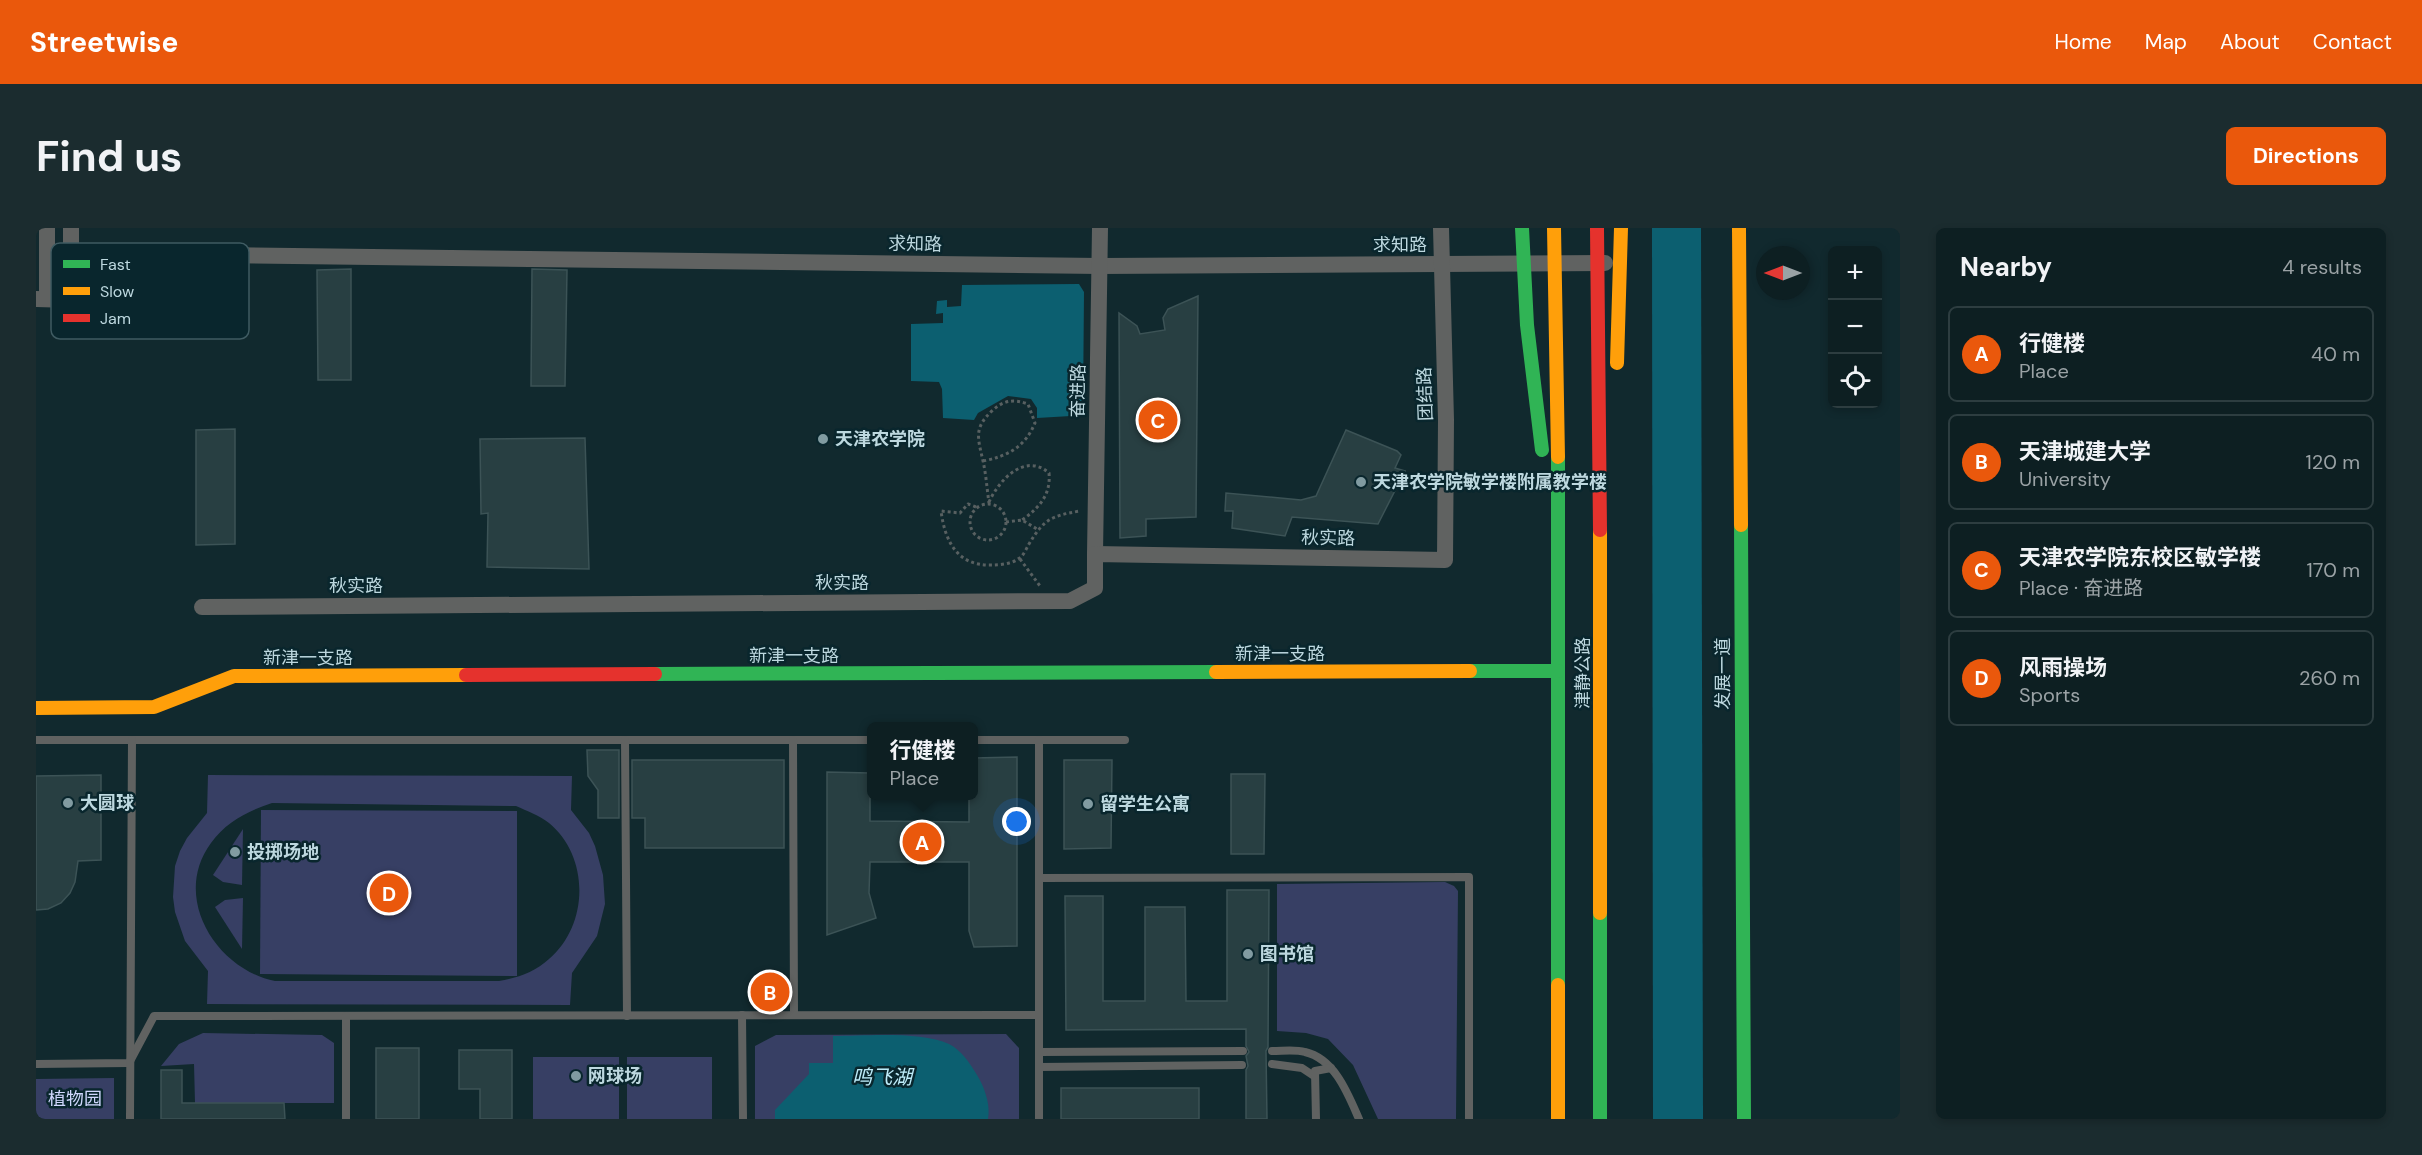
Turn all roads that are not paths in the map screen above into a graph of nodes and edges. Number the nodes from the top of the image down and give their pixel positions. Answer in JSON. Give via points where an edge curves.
{"nodes":[{"id":1,"x":47,"y":228,"type":"edge"},
{"id":2,"x":1100,"y":228,"type":"edge"},
{"id":3,"x":1441,"y":228,"type":"edge"},
{"id":4,"x":1522,"y":228,"type":"edge"},
{"id":5,"x":1528,"y":228,"type":"edge"},
{"id":6,"x":1554,"y":228,"type":"edge"},
{"id":7,"x":1598,"y":228,"type":"edge"},
{"id":8,"x":1621,"y":228,"type":"edge"},
{"id":9,"x":1739,"y":228,"type":"edge"},
{"id":10,"x":249,"y":256,"type":"edge"},
{"id":11,"x":1523,"y":263,"type":"junction"},
{"id":12,"x":1598,"y":263,"type":"junction"},
{"id":13,"x":1621,"y":263,"type":"junction"},
{"id":14,"x":1442,"y":264,"type":"junction"},
{"id":15,"x":1554,"y":264,"type":"junction"},
{"id":16,"x":1100,"y":266,"type":"junction"},
{"id":17,"x":41,"y":299,"type":"edge"},
{"id":18,"x":1616,"y":382,"type":"dead end"},
{"id":19,"x":1613,"y":439,"type":"dead end"},
{"id":20,"x":1095,"y":555,"type":"junction"},
{"id":21,"x":1446,"y":560,"type":"joint"},
{"id":22,"x":1556,"y":566,"type":"junction"},
{"id":23,"x":1602,"y":566,"type":"junction"},
{"id":24,"x":202,"y":607,"type":"dead end"},
{"id":25,"x":1558,"y":671,"type":"junction"},
{"id":26,"x":36,"y":708,"type":"edge"},
{"id":27,"x":36,"y":740,"type":"edge"},
{"id":28,"x":132,"y":740,"type":"junction"},
{"id":29,"x":625,"y":740,"type":"junction"},
{"id":30,"x":793,"y":740,"type":"junction"},
{"id":31,"x":867,"y":740,"type":"edge"},
{"id":32,"x":978,"y":740,"type":"edge"},
{"id":33,"x":1039,"y":740,"type":"junction"},
{"id":34,"x":1125,"y":740,"type":"dead end"},
{"id":35,"x":1039,"y":878,"type":"junction"},
{"id":36,"x":742,"y":1015,"type":"junction"},
{"id":37,"x":794,"y":1015,"type":"junction"},
{"id":38,"x":1039,"y":1015,"type":"junction"},
{"id":39,"x":346,"y":1016,"type":"junction"},
{"id":40,"x":627,"y":1016,"type":"junction"},
{"id":41,"x":1243,"y":1051,"type":"dead end"},
{"id":42,"x":1272,"y":1051,"type":"dead end"},
{"id":43,"x":1039,"y":1052,"type":"junction"},
{"id":44,"x":129,"y":1063,"type":"junction"},
{"id":45,"x":36,"y":1064,"type":"edge"},
{"id":46,"x":1272,"y":1064,"type":"dead end"},
{"id":47,"x":1242,"y":1065,"type":"dead end"},
{"id":48,"x":1039,"y":1067,"type":"junction"},
{"id":49,"x":1330,"y":1068,"type":"junction"},
{"id":50,"x":1314,"y":1076,"type":"junction"},
{"id":51,"x":130,"y":1119,"type":"edge"},
{"id":52,"x":346,"y":1119,"type":"edge"},
{"id":53,"x":743,"y":1119,"type":"edge"},
{"id":54,"x":1039,"y":1119,"type":"edge"},
{"id":55,"x":1316,"y":1119,"type":"edge"},
{"id":56,"x":1359,"y":1119,"type":"edge"},
{"id":57,"x":1469,"y":1119,"type":"edge"},
{"id":58,"x":1558,"y":1119,"type":"edge"},
{"id":59,"x":1600,"y":1119,"type":"edge"},
{"id":60,"x":1744,"y":1119,"type":"edge"}],
"edges":[{"from":1,"to":17,"type":"street"},
{"from":2,"to":16,"type":"street","name":"奋进路"},
{"from":3,"to":14,"type":"street","name":"团结路"},
{"from":4,"to":11,"type":"main road"},
{"from":5,"to":11,"type":"main road"},
{"from":6,"to":15,"type":"main road"},
{"from":7,"to":12,"type":"main road","name":"津静公路"},
{"from":8,"to":13,"type":"main road"},
{"from":9,"to":60,"type":"main road","name":"发展一道"},
{"from":10,"to":16,"type":"street","name":"求知路"},
{"from":11,"to":14,"type":"street","name":"求知路"},
{"from":11,"to":15,"type":"street","name":"求知路"},
{"from":11,"to":22,"type":"main road"},
{"from":12,"to":13,"type":"street","name":"求知路"},
{"from":12,"to":15,"type":"street","name":"求知路"},
{"from":12,"to":23,"type":"main road","name":"津静公路"},
{"from":13,"to":18,"type":"main road"},
{"from":14,"to":16,"type":"street","name":"求知路"},
{"from":14,"to":21,"type":"street","name":"团结路"},
{"from":15,"to":22,"type":"main road","via":[[1558,375]]},
{"from":16,"to":20,"type":"street","name":"奋进路"},
{"from":19,"to":23,"type":"main road"},
{"from":20,"to":21,"type":"street","name":"秋实路"},
{"from":20,"to":24,"type":"street","name":"秋实路","via":[[1095,588],[1070,601]]},
{"from":22,"to":25,"type":"main road","name":"津静公路"},
{"from":23,"to":59,"type":"main road","name":"津静公路"},
{"from":25,"to":26,"type":"main road","name":"新津一支路","via":[[234,676],[154,707]]},
{"from":25,"to":58,"type":"main road","name":"津静公路"},
{"from":27,"to":28,"type":"lane"},
{"from":28,"to":29,"type":"lane"},
{"from":28,"to":44,"type":"lane"},
{"from":29,"to":30,"type":"lane"},
{"from":29,"to":40,"type":"lane"},
{"from":30,"to":31,"type":"lane"},
{"from":30,"to":37,"type":"lane"},
{"from":32,"to":33,"type":"lane"},
{"from":33,"to":34,"type":"lane"},
{"from":33,"to":35,"type":"lane"},
{"from":35,"to":38,"type":"lane"},
{"from":35,"to":57,"type":"lane","via":[[1469,877]]},
{"from":36,"to":37,"type":"lane"},
{"from":36,"to":40,"type":"lane"},
{"from":36,"to":53,"type":"lane"},
{"from":37,"to":38,"type":"lane"},
{"from":38,"to":43,"type":"lane"},
{"from":39,"to":40,"type":"lane"},
{"from":39,"to":44,"type":"lane","via":[[154,1016]]},
{"from":39,"to":52,"type":"lane"},
{"from":41,"to":43,"type":"lane"},
{"from":42,"to":49,"type":"lane","via":[[1307,1052]]},
{"from":43,"to":48,"type":"lane"},
{"from":44,"to":45,"type":"lane"},
{"from":44,"to":51,"type":"lane"},
{"from":46,"to":50,"type":"lane","via":[[1302,1068]]},
{"from":47,"to":48,"type":"lane"},
{"from":48,"to":54,"type":"lane"},
{"from":49,"to":50,"type":"lane","via":[[1319,1068]]},
{"from":49,"to":56,"type":"lane"},
{"from":50,"to":55,"type":"lane"}]}
